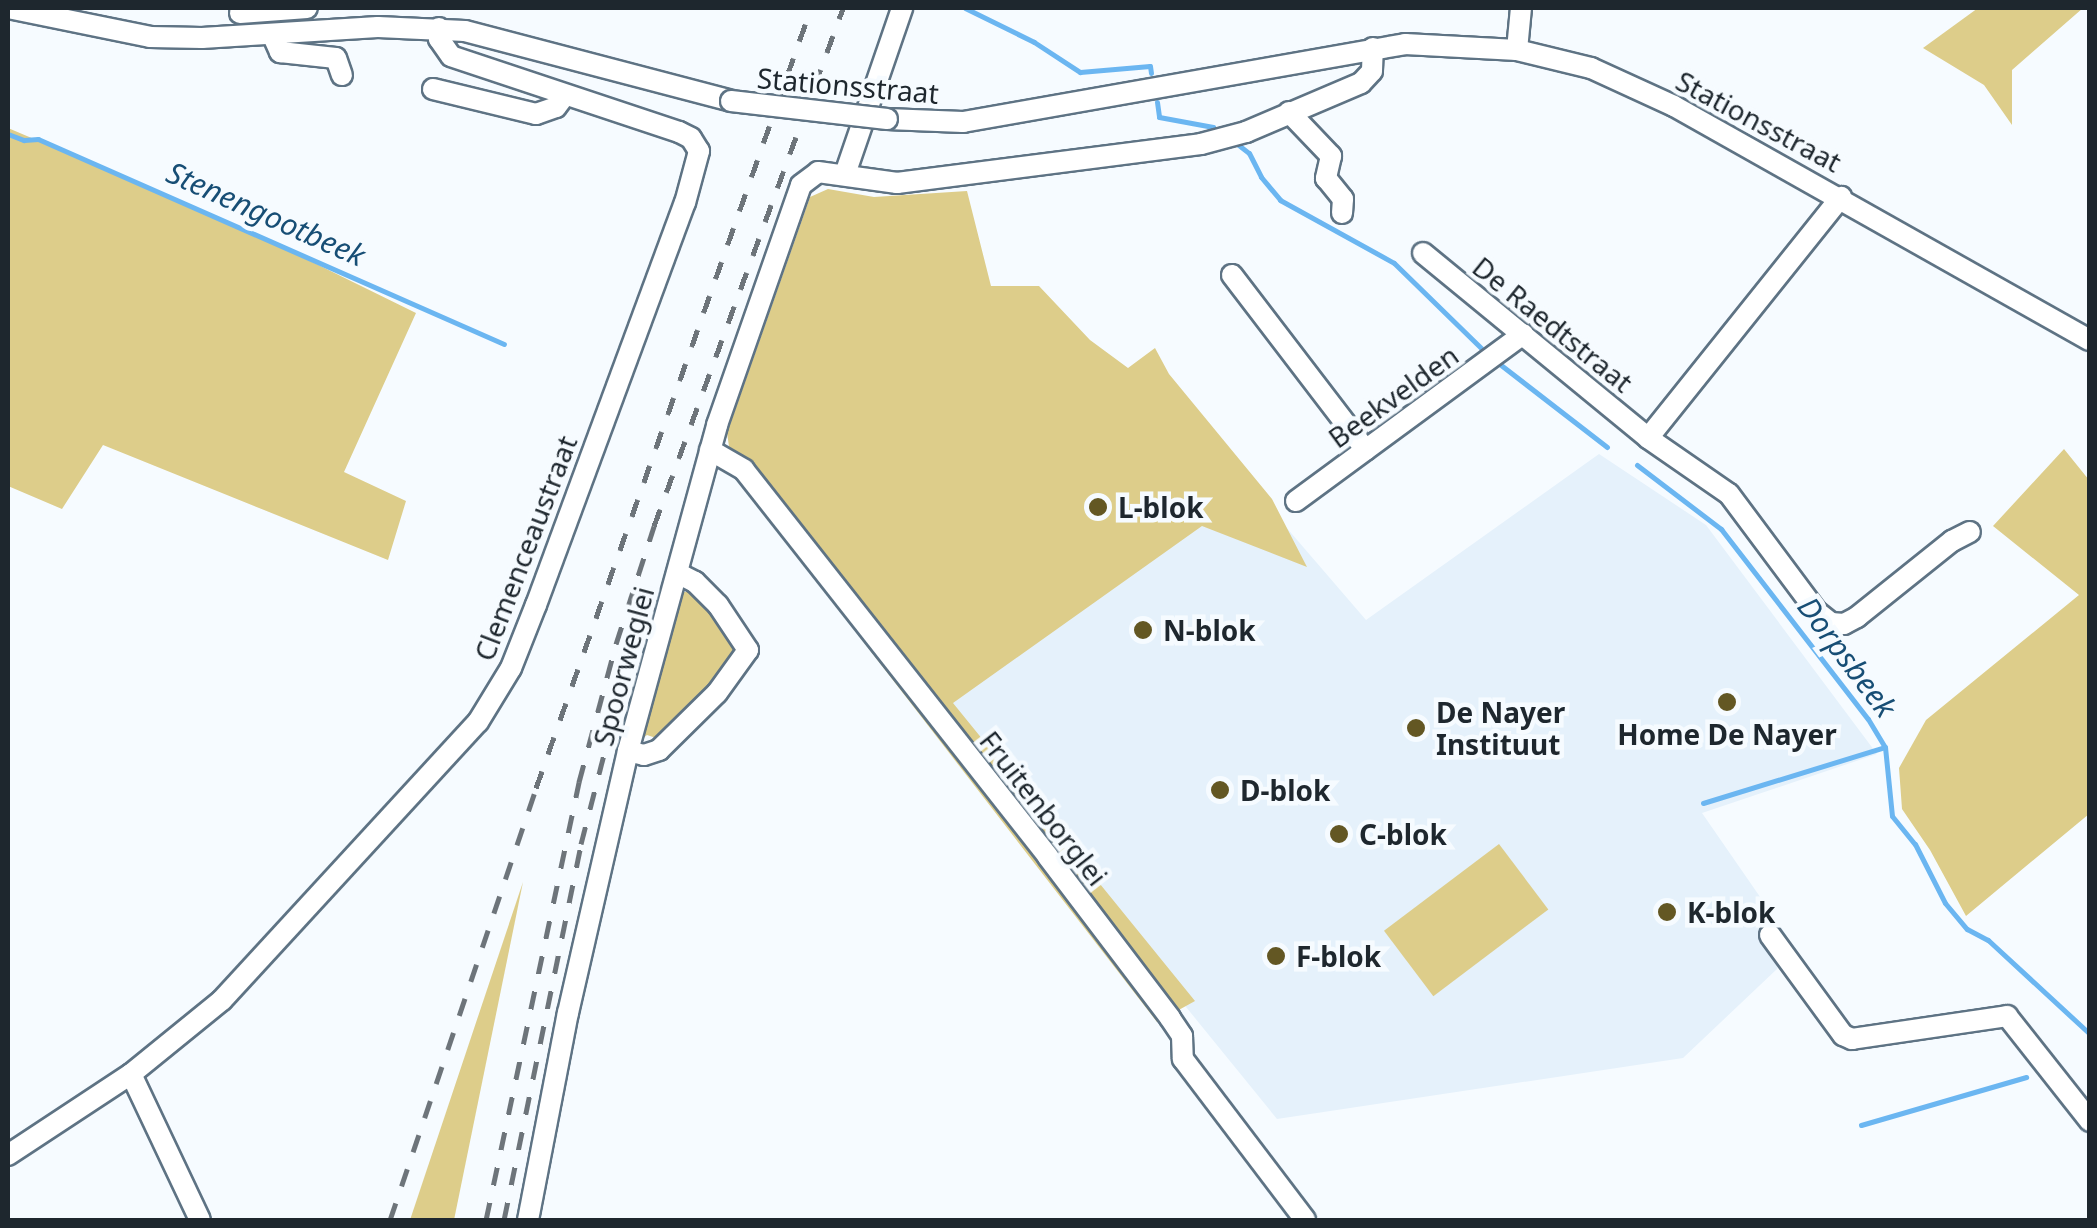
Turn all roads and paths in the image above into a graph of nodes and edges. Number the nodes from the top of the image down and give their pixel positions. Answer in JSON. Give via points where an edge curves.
{"nodes":[{"id":1,"x":8,"y":8,"type":"edge"},
{"id":2,"x":307,"y":8,"type":"edge"},
{"id":3,"x":902,"y":8,"type":"edge"},
{"id":4,"x":1520,"y":8,"type":"edge"},
{"id":5,"x":243,"y":10,"type":"edge"},
{"id":6,"x":439,"y":28,"type":"junction"},
{"id":7,"x":272,"y":34,"type":"junction"},
{"id":8,"x":202,"y":38,"type":"junction"},
{"id":9,"x":1374,"y":48,"type":"junction"},
{"id":10,"x":1517,"y":50,"type":"junction"},
{"id":11,"x":342,"y":74,"type":"dead end"},
{"id":12,"x":433,"y":89,"type":"dead end"},
{"id":13,"x":565,"y":95,"type":"junction"},
{"id":14,"x":1290,"y":112,"type":"junction"},
{"id":15,"x":845,"y":174,"type":"junction"},
{"id":16,"x":1841,"y":197,"type":"junction"},
{"id":17,"x":1342,"y":213,"type":"dead end"},
{"id":18,"x":1423,"y":253,"type":"dead end"},
{"id":19,"x":1232,"y":276,"type":"dead end"},
{"id":20,"x":1522,"y":334,"type":"junction"},
{"id":21,"x":2090,"y":340,"type":"edge"},
{"id":22,"x":1648,"y":438,"type":"junction"},
{"id":23,"x":710,"y":450,"type":"junction"},
{"id":24,"x":1366,"y":450,"type":"junction"},
{"id":25,"x":1296,"y":502,"type":"dead end"},
{"id":26,"x":1970,"y":532,"type":"dead end"},
{"id":27,"x":677,"y":573,"type":"junction"},
{"id":28,"x":628,"y":751,"type":"junction"},
{"id":29,"x":1770,"y":934,"type":"dead end"},
{"id":30,"x":130,"y":1074,"type":"junction"},
{"id":31,"x":2090,"y":1121,"type":"edge"},
{"id":32,"x":8,"y":1155,"type":"edge"},
{"id":33,"x":200,"y":1220,"type":"edge"},
{"id":34,"x":528,"y":1220,"type":"edge"},
{"id":35,"x":1305,"y":1220,"type":"edge"}],
"edges":[{"from":1,"to":8,"type":"street","name":"Stationsstraat","via":[[126,35]]},
{"from":2,"to":5,"type":"street"},
{"from":3,"to":15,"type":"street"},
{"from":4,"to":10,"type":"street"},
{"from":5,"to":8,"type":"street"},
{"from":6,"to":7,"type":"street","name":"Stationsstraat"},
{"from":6,"to":9,"type":"street","name":"Stationsstraat","bridge":true,"via":[[514,41],[731,101],[963,122]]},
{"from":6,"to":13,"type":"street","name":"Clemenceaustraat","via":[[451,56]]},
{"from":7,"to":8,"type":"street","name":"Stationsstraat"},
{"from":7,"to":11,"type":"street","via":[[280,52],[336,58]]},
{"from":9,"to":10,"type":"street","name":"Stationsstraat","via":[[1428,43]]},
{"from":9,"to":14,"type":"street","via":[[1370,76]]},
{"from":10,"to":16,"type":"street","name":"Stationsstraat","via":[[1621,80]]},
{"from":12,"to":13,"type":"street","via":[[536,114]]},
{"from":13,"to":30,"type":"street","name":"Clemenceaustraat","via":[[679,132],[698,147],[700,158],[511,668],[478,722],[235,986]]},
{"from":14,"to":15,"type":"street","via":[[1201,144],[897,183]]},
{"from":14,"to":17,"type":"street","via":[[1332,156],[1326,178],[1343,198]]},
{"from":15,"to":23,"type":"street","name":"Spoorweglei","via":[[818,172],[800,185]]},
{"from":16,"to":21,"type":"street","name":"Stationsstraat"},
{"from":16,"to":22,"type":"street"},
{"from":18,"to":20,"type":"street","name":"De Raedtstraat"},
{"from":19,"to":24,"type":"street"},
{"from":20,"to":22,"type":"street","name":"De Raedtstraat"},
{"from":20,"to":24,"type":"street","name":"Beekvelden"},
{"from":22,"to":26,"type":"street","name":"De Raedtstraat","via":[[1729,494],[1831,623],[1857,618]]},
{"from":23,"to":27,"type":"street","name":"Spoorweglei"},
{"from":23,"to":35,"type":"street","name":"Fruitenborglei","via":[[744,470],[1059,872],[1182,1036],[1183,1059]]},
{"from":24,"to":25,"type":"street","name":"Beekvelden"},
{"from":27,"to":28,"type":"street","name":"Spoorweglei"},
{"from":27,"to":28,"type":"street","via":[[718,605],[748,650],[717,693],[658,750]]},
{"from":28,"to":34,"type":"street","name":"Spoorweglei"},
{"from":29,"to":31,"type":"street","via":[[1843,1035],[1852,1039],[2007,1016]]},
{"from":30,"to":32,"type":"street","name":"Clemenceaustraat"},
{"from":30,"to":33,"type":"street"}]}
